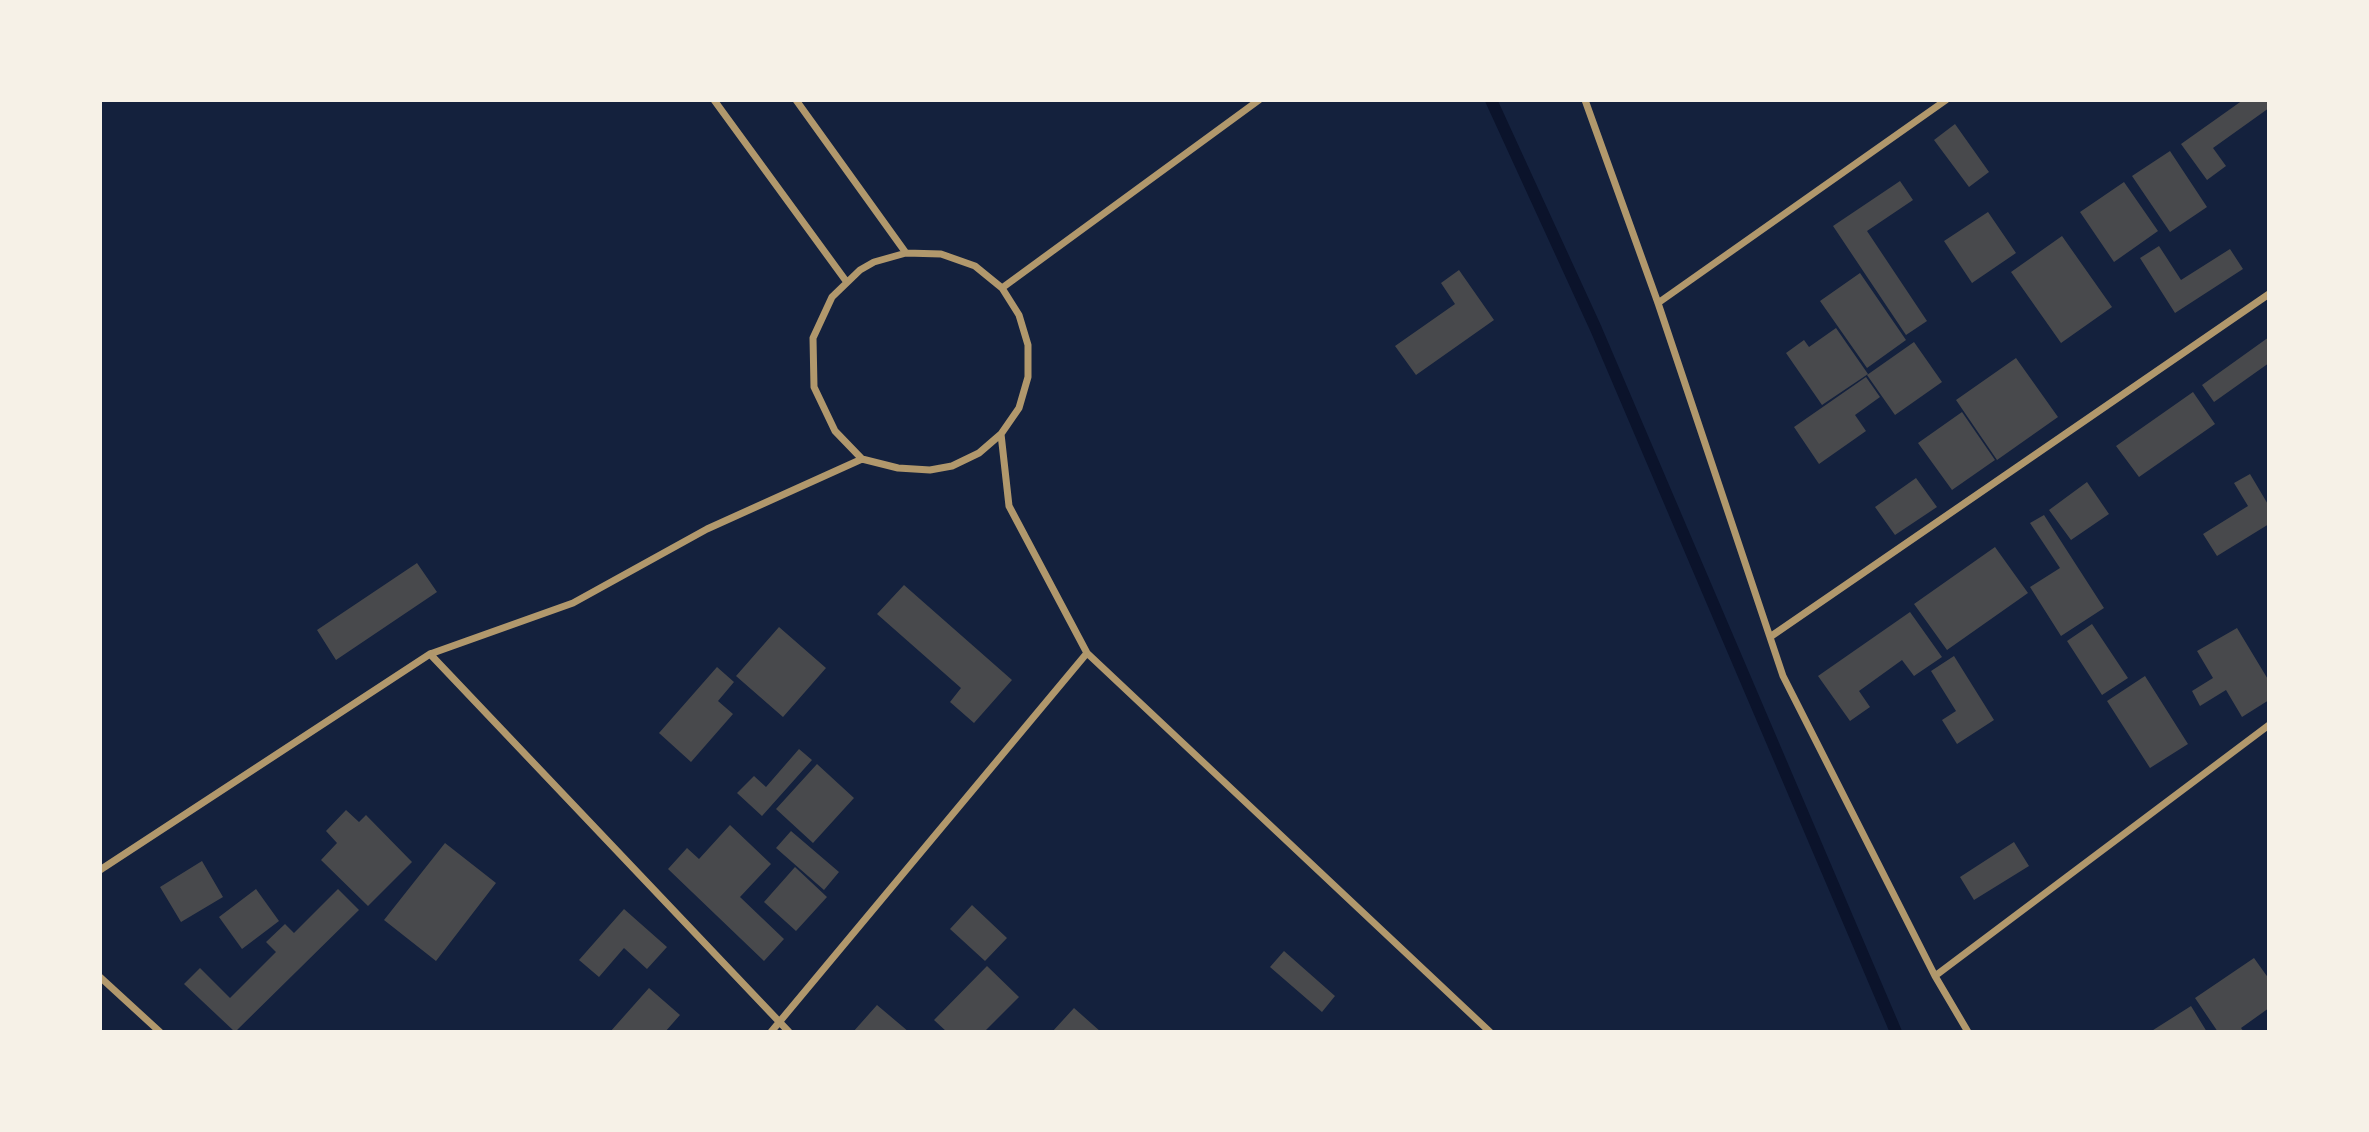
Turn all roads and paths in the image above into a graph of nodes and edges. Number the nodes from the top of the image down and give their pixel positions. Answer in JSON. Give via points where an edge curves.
{"nodes":[{"id":1,"x":714,"y":100,"type":"edge"},
{"id":2,"x":796,"y":100,"type":"edge"},
{"id":3,"x":1259,"y":100,"type":"edge"},
{"id":4,"x":1585,"y":100,"type":"edge"},
{"id":5,"x":1946,"y":100,"type":"edge"},
{"id":6,"x":906,"y":253,"type":"junction"},
{"id":7,"x":846,"y":281,"type":"junction"},
{"id":8,"x":1002,"y":288,"type":"junction"},
{"id":9,"x":2269,"y":294,"type":"edge"},
{"id":10,"x":1658,"y":303,"type":"junction"},
{"id":11,"x":1001,"y":434,"type":"junction"},
{"id":12,"x":862,"y":459,"type":"junction"},
{"id":13,"x":1770,"y":637,"type":"junction"},
{"id":14,"x":1087,"y":653,"type":"junction"},
{"id":15,"x":430,"y":654,"type":"junction"},
{"id":16,"x":2269,"y":724,"type":"edge"},
{"id":17,"x":100,"y":870,"type":"edge"},
{"id":18,"x":1935,"y":976,"type":"junction"},
{"id":19,"x":100,"y":977,"type":"edge"},
{"id":20,"x":780,"y":1023,"type":"junction"},
{"id":21,"x":160,"y":1032,"type":"edge"},
{"id":22,"x":771,"y":1032,"type":"edge"},
{"id":23,"x":789,"y":1032,"type":"edge"},
{"id":24,"x":1490,"y":1032,"type":"edge"},
{"id":25,"x":1968,"y":1032,"type":"edge"}],
"edges":[{"from":1,"to":7,"type":"street"},
{"from":2,"to":6,"type":"street"},
{"from":3,"to":8,"type":"street"},
{"from":4,"to":10,"type":"street"},
{"from":5,"to":10,"type":"street"},
{"from":6,"to":7,"type":"street","via":[[874,262]]},
{"from":6,"to":8,"type":"street","via":[[941,254],[975,266]]},
{"from":7,"to":12,"type":"street","via":[[826,307],[813,338],[814,387],[835,431]]},
{"from":8,"to":11,"type":"street","via":[[1019,315],[1028,345],[1028,377],[1019,408]]},
{"from":9,"to":13,"type":"street"},
{"from":10,"to":13,"type":"street"},
{"from":11,"to":12,"type":"street","via":[[979,453],[930,470]]},
{"from":11,"to":14,"type":"street","via":[[1009,506]]},
{"from":12,"to":15,"type":"street","via":[[707,529],[573,603]]},
{"from":13,"to":18,"type":"street","via":[[1783,676]]},
{"from":14,"to":20,"type":"street"},
{"from":14,"to":24,"type":"street"},
{"from":15,"to":17,"type":"street"},
{"from":15,"to":20,"type":"street"},
{"from":16,"to":18,"type":"street"},
{"from":18,"to":25,"type":"street"},
{"from":19,"to":21,"type":"street"},
{"from":20,"to":22,"type":"street"},
{"from":20,"to":23,"type":"street"}]}
